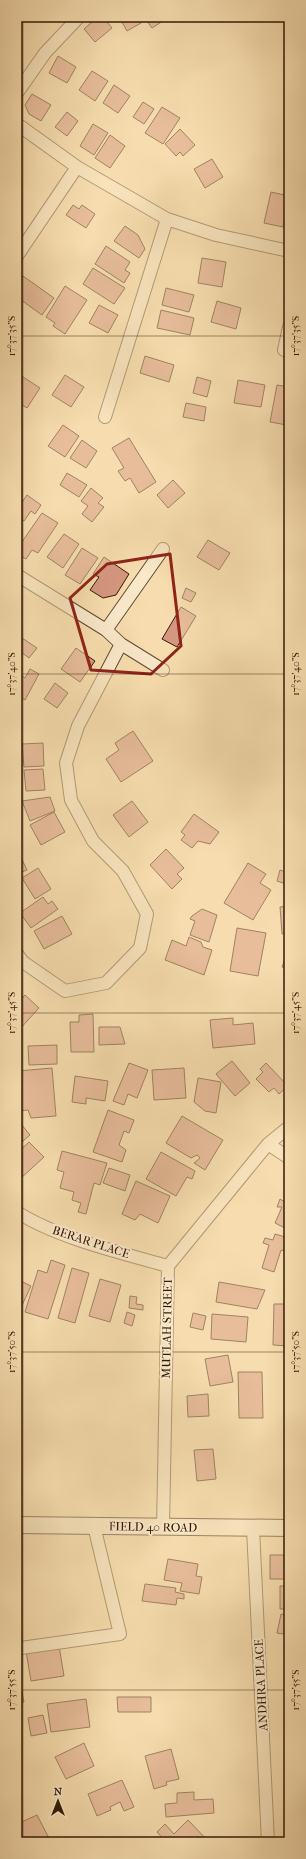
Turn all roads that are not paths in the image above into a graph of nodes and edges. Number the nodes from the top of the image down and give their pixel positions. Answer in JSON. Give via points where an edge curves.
{"nodes":[{"id":1,"x":79,"y":17,"type":"edge"},
{"id":2,"x":17,"y":93,"type":"edge"},
{"id":3,"x":17,"y":124,"type":"edge"},
{"id":4,"x":77,"y":167,"type":"junction"},
{"id":5,"x":167,"y":219,"type":"junction"},
{"id":6,"x":289,"y":252,"type":"edge"},
{"id":7,"x":17,"y":256,"type":"edge"},
{"id":8,"x":289,"y":327,"type":"edge"},
{"id":9,"x":284,"y":350,"type":"dead end"},
{"id":10,"x":105,"y":418,"type":"dead end"},
{"id":11,"x":163,"y":549,"type":"dead end"},
{"id":12,"x":17,"y":575,"type":"edge"},
{"id":13,"x":106,"y":630,"type":"junction"},
{"id":14,"x":121,"y":644,"type":"junction"},
{"id":15,"x":163,"y":670,"type":"dead end"},
{"id":16,"x":17,"y":954,"type":"edge"},
{"id":17,"x":289,"y":1127,"type":"edge"},
{"id":18,"x":268,"y":1144,"type":"junction"},
{"id":19,"x":289,"y":1158,"type":"edge"},
{"id":20,"x":17,"y":1212,"type":"edge"},
{"id":21,"x":168,"y":1266,"type":"junction"},
{"id":22,"x":17,"y":1525,"type":"edge"},
{"id":23,"x":94,"y":1526,"type":"junction"},
{"id":24,"x":163,"y":1527,"type":"junction"},
{"id":25,"x":253,"y":1528,"type":"junction"},
{"id":26,"x":289,"y":1528,"type":"edge"},
{"id":27,"x":17,"y":1646,"type":"edge"},
{"id":28,"x":268,"y":1842,"type":"edge"}],
"edges":[{"from":1,"to":2,"type":"street","via":[[45,53]]},
{"from":3,"to":4,"type":"street"},
{"from":4,"to":5,"type":"street"},
{"from":4,"to":7,"type":"street"},
{"from":5,"to":6,"type":"street","via":[[216,235]]},
{"from":5,"to":10,"type":"street"},
{"from":8,"to":9,"type":"street"},
{"from":11,"to":13,"type":"street"},
{"from":12,"to":13,"type":"street"},
{"from":13,"to":14,"type":"street"},
{"from":14,"to":15,"type":"street"},
{"from":14,"to":16,"type":"street","via":[[78,726],[66,763],[71,800],[93,841],[123,871],[147,914],[140,948],[106,983],[65,991],[23,962]]},
{"from":17,"to":18,"type":"street","name":"MUTLAH STREET"},
{"from":18,"to":19,"type":"street"},
{"from":18,"to":21,"type":"street","name":"MUTLAH STREET"},
{"from":20,"to":21,"type":"street","name":"BERAR PLACE","via":[[41,1226]]},
{"from":21,"to":24,"type":"street","name":"MUTLAH STREET"},
{"from":22,"to":23,"type":"street","name":"FIELD 40 ROAD"},
{"from":23,"to":24,"type":"street","name":"FIELD 40 ROAD"},
{"from":23,"to":27,"type":"street","via":[[120,1634],[22,1648]]},
{"from":24,"to":25,"type":"street","name":"FIELD 40 ROAD"},
{"from":25,"to":26,"type":"street","name":"FIELD 40 ROAD"},
{"from":25,"to":28,"type":"street","name":"ANDHRA PLACE"}]}
